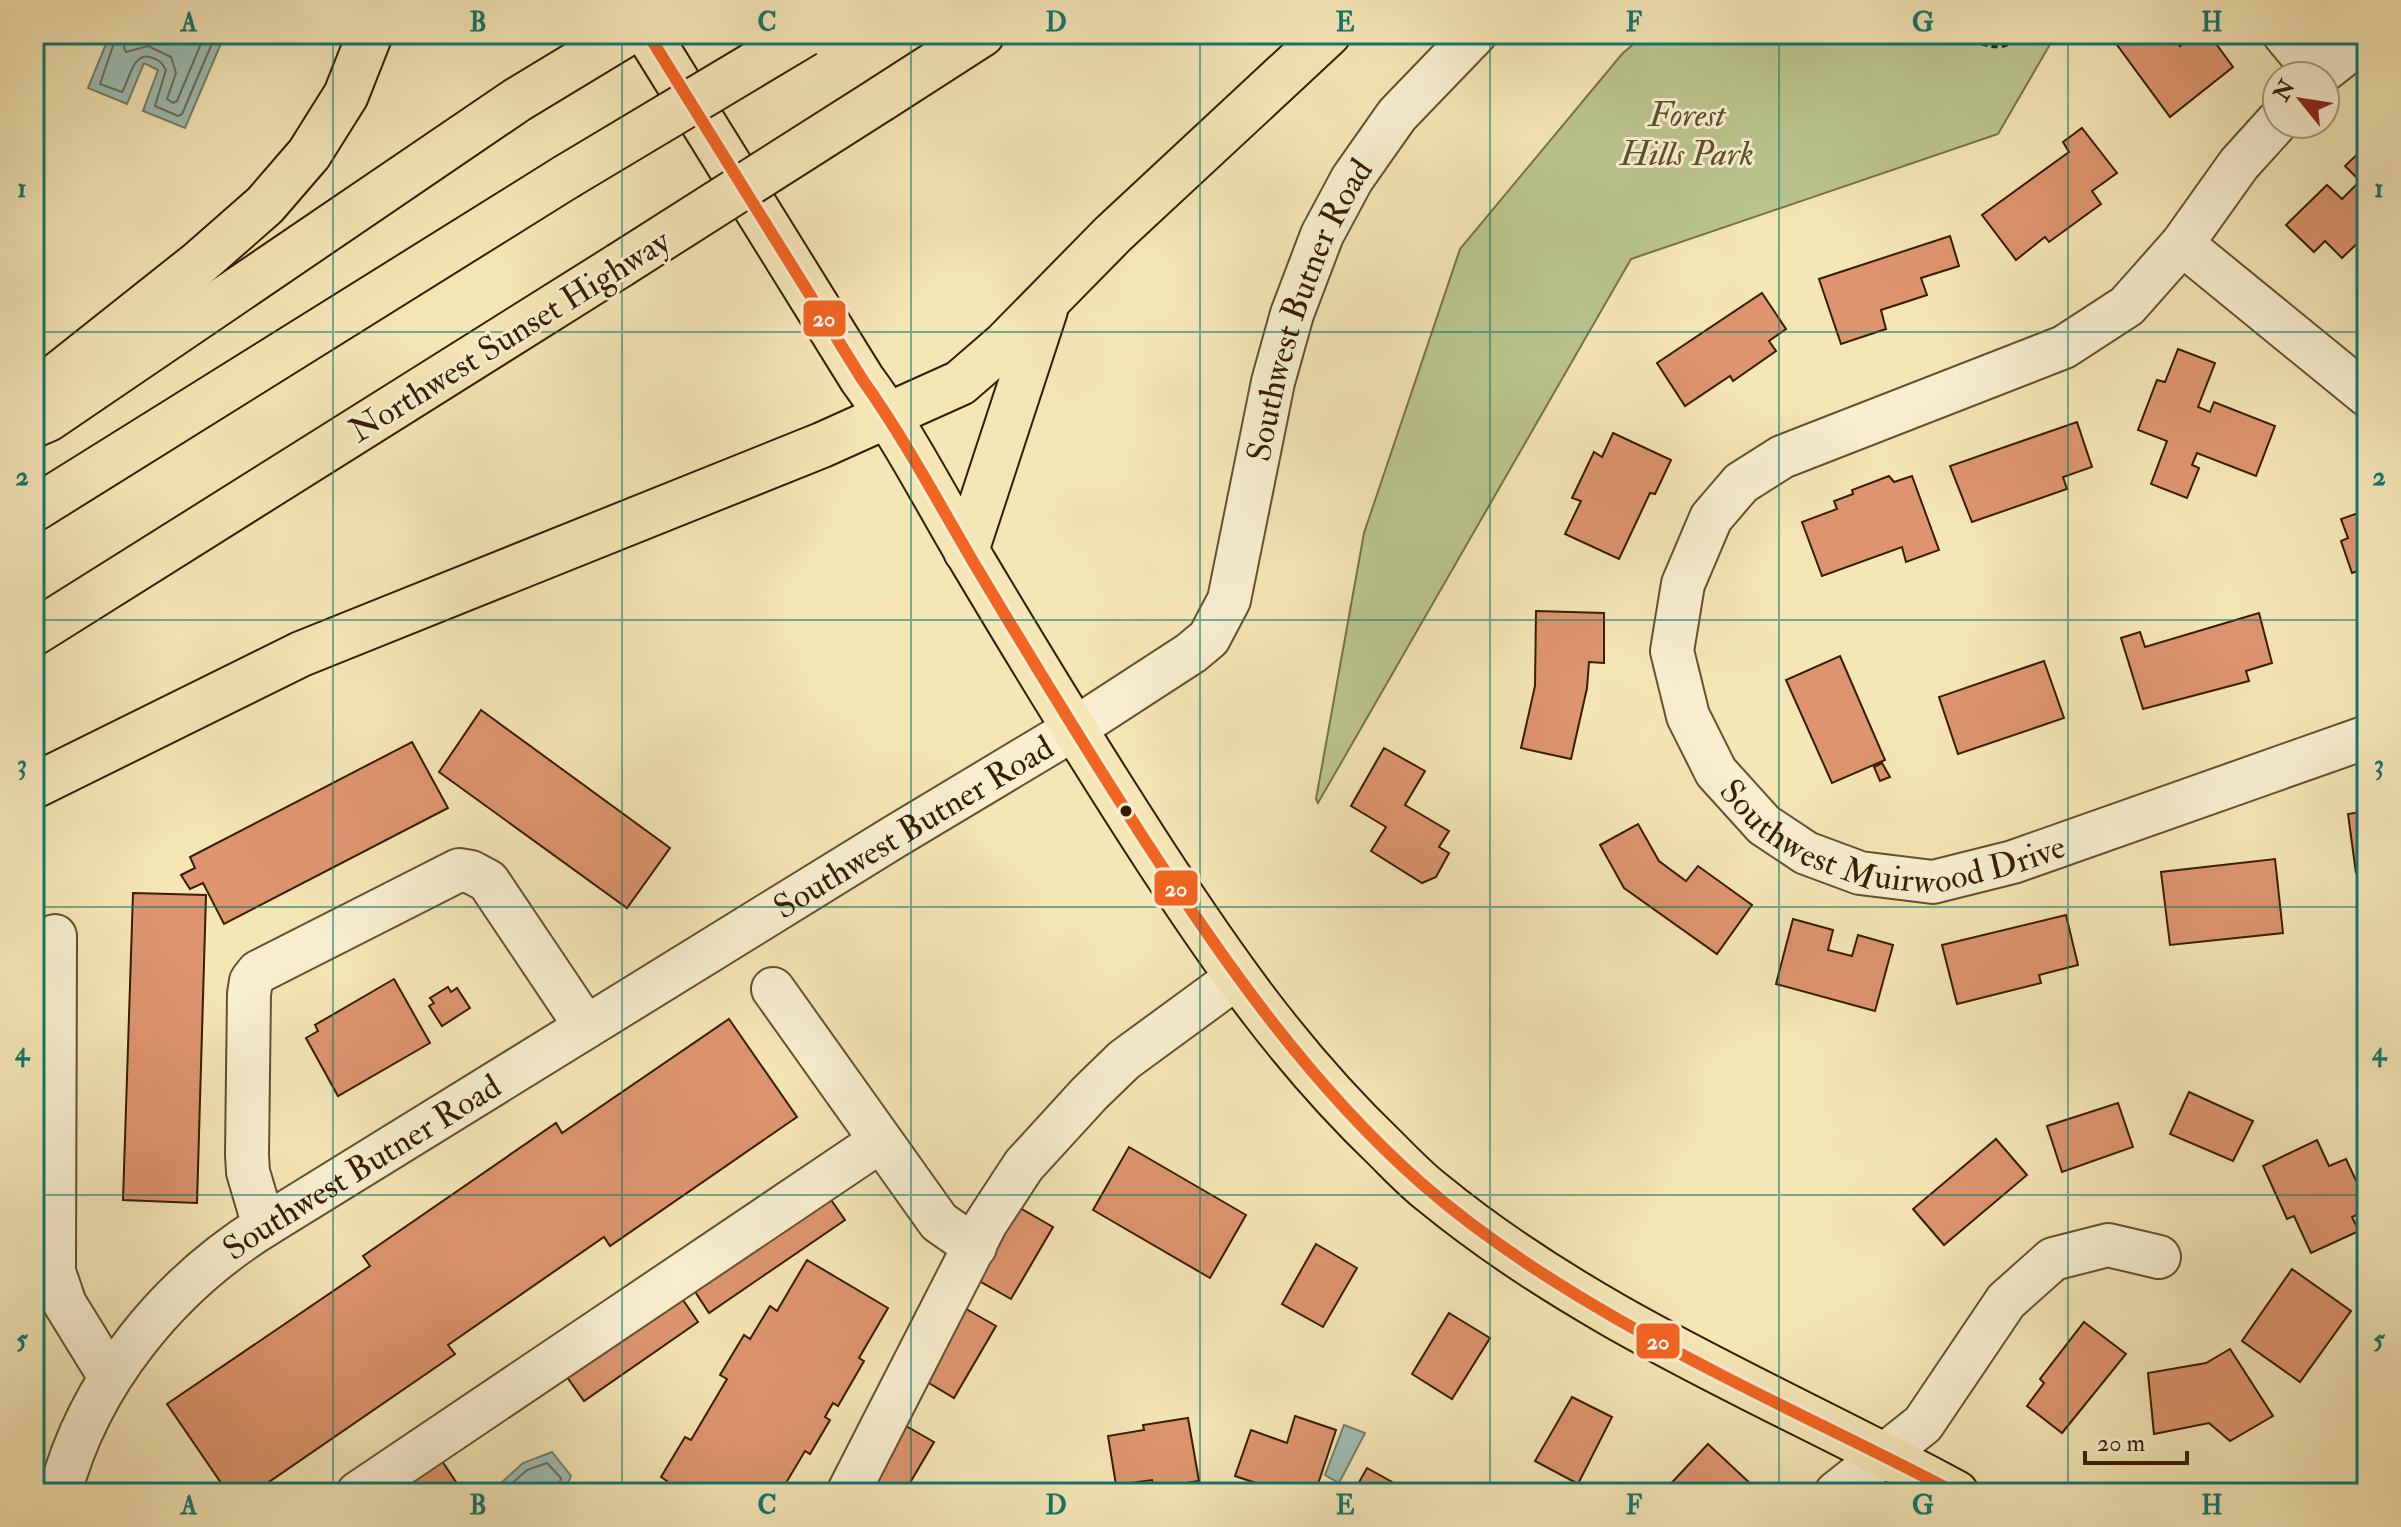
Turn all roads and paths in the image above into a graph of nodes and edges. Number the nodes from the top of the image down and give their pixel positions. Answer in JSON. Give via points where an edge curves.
{"nodes":[{"id":1,"x":370,"y":34,"type":"edge"},
{"id":2,"x":626,"y":34,"type":"edge"},
{"id":3,"x":648,"y":34,"type":"edge"},
{"id":4,"x":805,"y":34,"type":"edge"},
{"id":5,"x":982,"y":34,"type":"edge"},
{"id":6,"x":1328,"y":34,"type":"edge"},
{"id":7,"x":1475,"y":34,"type":"edge"},
{"id":8,"x":1964,"y":34,"type":"edge"},
{"id":9,"x":2020,"y":34,"type":"edge"},
{"id":10,"x":2284,"y":34,"type":"edge"},
{"id":11,"x":2367,"y":37,"type":"edge"},
{"id":12,"x":2306,"y":60,"type":"edge"},
{"id":13,"x":2337,"y":60,"type":"edge"},
{"id":14,"x":2261,"y":140,"type":"edge"},
{"id":15,"x":2182,"y":244,"type":"junction"},
{"id":16,"x":1048,"y":301,"type":"junction"},
{"id":17,"x":34,"y":394,"type":"edge"},
{"id":18,"x":2367,"y":395,"type":"edge"},
{"id":19,"x":889,"y":415,"type":"junction"},
{"id":20,"x":34,"y":425,"type":"edge"},
{"id":21,"x":34,"y":509,"type":"edge"},
{"id":22,"x":966,"y":551,"type":"junction"},
{"id":23,"x":34,"y":633,"type":"edge"},
{"id":24,"x":1074,"y":729,"type":"junction"},
{"id":25,"x":2367,"y":737,"type":"edge"},
{"id":26,"x":34,"y":786,"type":"edge"},
{"id":27,"x":55,"y":936,"type":"dead end"},
{"id":28,"x":1236,"y":978,"type":"junction"},
{"id":29,"x":773,"y":989,"type":"dead end"},
{"id":30,"x":586,"y":1027,"type":"junction"},
{"id":31,"x":879,"y":1142,"type":"junction"},
{"id":32,"x":264,"y":1226,"type":"junction"},
{"id":33,"x":975,"y":1247,"type":"junction"},
{"id":34,"x":2159,"y":1257,"type":"dead end"},
{"id":35,"x":110,"y":1377,"type":"junction"},
{"id":36,"x":1881,"y":1455,"type":"junction"},
{"id":37,"x":65,"y":1492,"type":"edge"},
{"id":38,"x":358,"y":1493,"type":"edge"},
{"id":39,"x":848,"y":1493,"type":"edge"},
{"id":40,"x":1836,"y":1493,"type":"edge"},
{"id":41,"x":1956,"y":1493,"type":"edge"}],
"edges":[{"from":1,"to":17,"type":"main road","via":[[346,95],[309,154],[265,205]]},
{"from":2,"to":20,"type":"main road","via":[[517,100]]},
{"from":3,"to":19,"type":"main road"},
{"from":4,"to":21,"type":"main road","bridge":true},
{"from":5,"to":23,"type":"main road","name":"Northwest Sunset Highway","bridge":true},
{"from":6,"to":16,"type":"main road"},
{"from":7,"to":24,"type":"street","name":"Southwest Butner Road","via":[[1397,115],[1352,179],[1322,235],[1273,382],[1229,600],[1217,627],[1191,653]]},
{"from":8,"to":9,"type":"path","via":[[2003,47]]},
{"from":10,"to":12,"type":"street"},
{"from":11,"to":13,"type":"street"},
{"from":14,"to":15,"type":"street","name":"Southwest Muirwood Drive"},
{"from":15,"to":18,"type":"street"},
{"from":15,"to":25,"type":"street","name":"Southwest Muirwood Drive","via":[[2127,306],[2064,347],[1782,457],[1741,483],[1711,518],[1683,584],[1672,651],[1688,716],[1716,772],[1764,825],[1806,853],[1860,873],[1933,882],[2013,862]]},
{"from":16,"to":19,"type":"main road","via":[[960,383]]},
{"from":16,"to":22,"type":"main road"},
{"from":19,"to":22,"type":"main road"},
{"from":19,"to":26,"type":"main road","via":[[301,654]]},
{"from":22,"to":24,"type":"main road"},
{"from":24,"to":28,"type":"main road"},
{"from":24,"to":30,"type":"street","name":"Southwest Butner Road"},
{"from":27,"to":35,"type":"street","via":[[54,1272],[65,1304]]},
{"from":28,"to":33,"type":"street","via":[[1124,1060],[1089,1094],[1024,1165]]},
{"from":28,"to":36,"type":"main road","via":[[1324,1087],[1443,1201],[1606,1313]]},
{"from":29,"to":31,"type":"street"},
{"from":30,"to":32,"type":"street","name":"Southwest Butner Road"},
{"from":30,"to":32,"type":"street","via":[[488,881],[471,872],[459,870],[258,972],[249,994],[247,1155]]},
{"from":31,"to":33,"type":"street","via":[[939,1222]]},
{"from":31,"to":38,"type":"street"},
{"from":32,"to":35,"type":"street","name":"Southwest Butner Road","via":[[204,1269],[139,1335]]},
{"from":33,"to":39,"type":"street"},
{"from":34,"to":36,"type":"street","via":[[2108,1245],[2053,1259],[2006,1301],[1923,1424]]},
{"from":35,"to":37,"type":"street","name":"Southwest Butner Road","via":[[80,1436]]},
{"from":36,"to":40,"type":"street"},
{"from":36,"to":41,"type":"main road"}]}
